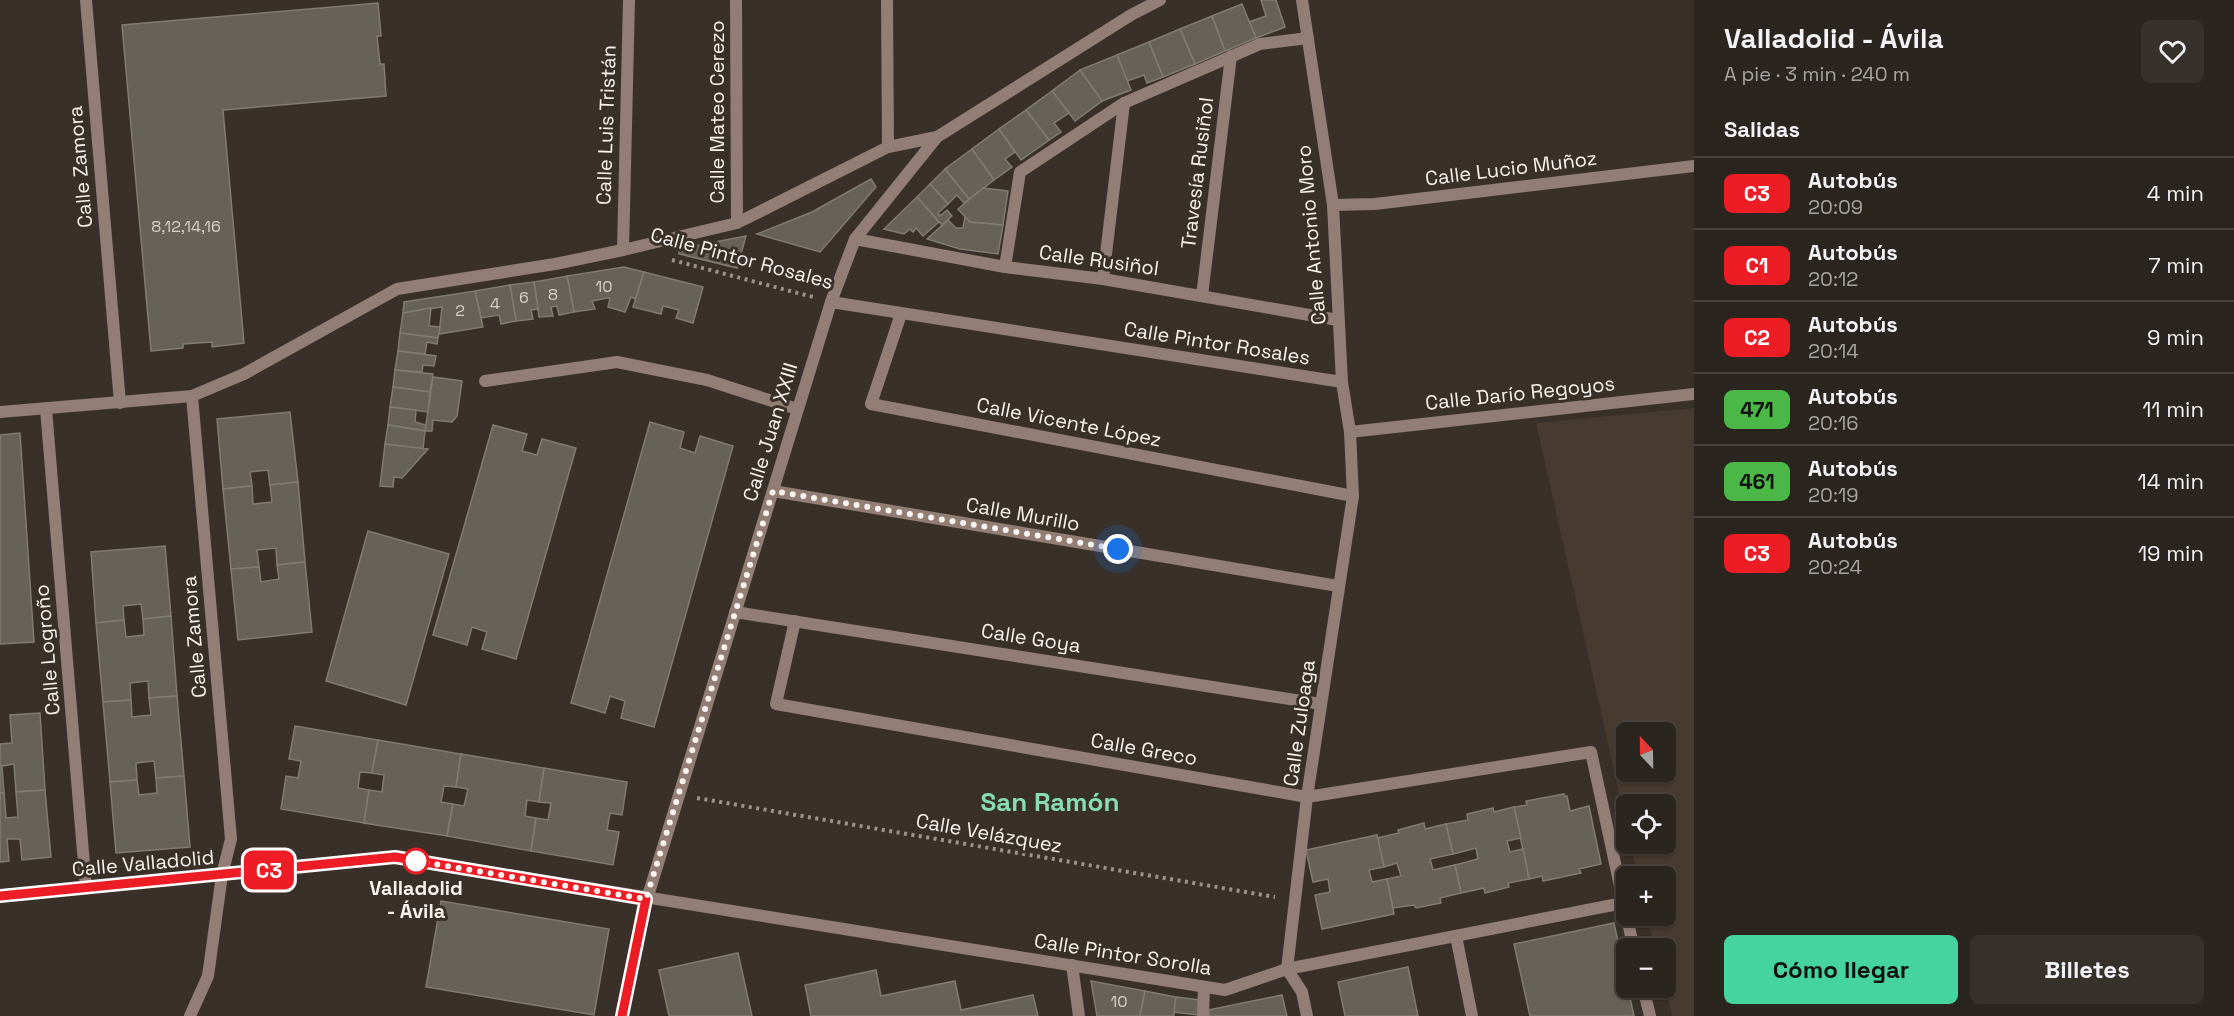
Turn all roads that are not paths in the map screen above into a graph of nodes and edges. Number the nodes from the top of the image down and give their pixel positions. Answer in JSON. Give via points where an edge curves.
{"nodes":[{"id":1,"x":86,"y":0,"type":"edge"},
{"id":2,"x":629,"y":0,"type":"edge"},
{"id":3,"x":736,"y":0,"type":"edge"},
{"id":4,"x":887,"y":0,"type":"edge"},
{"id":5,"x":1130,"y":0,"type":"edge"},
{"id":6,"x":1160,"y":0,"type":"edge"},
{"id":7,"x":1302,"y":0,"type":"edge"},
{"id":8,"x":1131,"y":15,"type":"junction"},
{"id":9,"x":1308,"y":38,"type":"junction"},
{"id":10,"x":1231,"y":56,"type":"junction"},
{"id":11,"x":1124,"y":103,"type":"junction"},
{"id":12,"x":937,"y":137,"type":"junction"},
{"id":13,"x":888,"y":147,"type":"junction"},
{"id":14,"x":1694,"y":166,"type":"edge"},
{"id":15,"x":1332,"y":205,"type":"junction"},
{"id":16,"x":737,"y":223,"type":"junction"},
{"id":17,"x":855,"y":239,"type":"junction"},
{"id":18,"x":627,"y":249,"type":"junction"},
{"id":19,"x":1005,"y":267,"type":"junction"},
{"id":20,"x":1103,"y":279,"type":"junction"},
{"id":21,"x":1202,"y":296,"type":"junction"},
{"id":22,"x":831,"y":302,"type":"junction"},
{"id":23,"x":901,"y":314,"type":"junction"},
{"id":24,"x":1338,"y":320,"type":"junction"},
{"id":25,"x":485,"y":381,"type":"dead end"},
{"id":26,"x":1342,"y":382,"type":"junction"},
{"id":27,"x":1694,"y":394,"type":"edge"},
{"id":28,"x":192,"y":396,"type":"junction"},
{"id":29,"x":120,"y":403,"type":"junction"},
{"id":30,"x":46,"y":409,"type":"junction"},
{"id":31,"x":797,"y":409,"type":"junction"},
{"id":32,"x":0,"y":412,"type":"edge"},
{"id":33,"x":1350,"y":432,"type":"junction"},
{"id":34,"x":773,"y":491,"type":"junction"},
{"id":35,"x":1353,"y":496,"type":"junction"},
{"id":36,"x":1338,"y":586,"type":"junction"},
{"id":37,"x":735,"y":612,"type":"junction"},
{"id":38,"x":795,"y":621,"type":"junction"},
{"id":39,"x":1321,"y":704,"type":"junction"},
{"id":40,"x":1307,"y":797,"type":"junction"},
{"id":41,"x":1616,"y":869,"type":"edge"},
{"id":42,"x":222,"y":875,"type":"junction"},
{"id":43,"x":86,"y":888,"type":"junction"},
{"id":44,"x":0,"y":896,"type":"edge"},
{"id":45,"x":646,"y":899,"type":"junction"},
{"id":46,"x":1616,"y":912,"type":"edge"},
{"id":47,"x":1456,"y":936,"type":"junction"},
{"id":48,"x":1072,"y":965,"type":"junction"},
{"id":49,"x":1287,"y":969,"type":"junction"},
{"id":50,"x":1204,"y":987,"type":"junction"},
{"id":51,"x":1646,"y":998,"type":"edge"},
{"id":52,"x":190,"y":1016,"type":"edge"},
{"id":53,"x":622,"y":1016,"type":"edge"},
{"id":54,"x":1079,"y":1016,"type":"edge"},
{"id":55,"x":1203,"y":1016,"type":"edge"},
{"id":56,"x":1307,"y":1016,"type":"edge"},
{"id":57,"x":1472,"y":1016,"type":"edge"},
{"id":58,"x":1650,"y":1016,"type":"edge"}],
"edges":[{"from":1,"to":29,"type":"street","name":"Calle Zamora"},
{"from":2,"to":18,"type":"street","name":"Calle Luis Tristán"},
{"from":3,"to":16,"type":"street","name":"Calle Mateo Cerezo"},
{"from":4,"to":13,"type":"street"},
{"from":5,"to":8,"type":"street"},
{"from":6,"to":8,"type":"street","name":"Calle Juan XXIII"},
{"from":7,"to":9,"type":"street","name":"Calle Antonio Moro"},
{"from":8,"to":12,"type":"street","name":"Calle Juan XXIII"},
{"from":9,"to":10,"type":"street","via":[[1260,44]]},
{"from":9,"to":15,"type":"street","name":"Calle Antonio Moro"},
{"from":10,"to":11,"type":"street"},
{"from":10,"to":21,"type":"street","name":"Travesía Rusiñol"},
{"from":11,"to":19,"type":"street","via":[[1020,172]]},
{"from":11,"to":20,"type":"street"},
{"from":12,"to":13,"type":"street","name":"Calle Pintor Rosales"},
{"from":12,"to":17,"type":"street","name":"Calle Juan XXIII"},
{"from":13,"to":16,"type":"street","name":"Calle Pintor Rosales"},
{"from":14,"to":15,"type":"street","name":"Calle Lucio Muñoz","via":[[1375,204]]},
{"from":15,"to":24,"type":"street","name":"Calle Antonio Moro"},
{"from":16,"to":18,"type":"street","name":"Calle Pintor Rosales"},
{"from":17,"to":19,"type":"street","name":"Calle Rusiñol"},
{"from":17,"to":22,"type":"street","name":"Calle Juan XXIII"},
{"from":18,"to":28,"type":"street","name":"Calle Pintor Rosales","via":[[397,289],[244,374]]},
{"from":19,"to":20,"type":"street","name":"Calle Rusiñol"},
{"from":20,"to":21,"type":"street","name":"Calle Rusiñol"},
{"from":21,"to":24,"type":"street","name":"Calle Rusiñol"},
{"from":22,"to":23,"type":"street","name":"Calle Pintor Rosales"},
{"from":22,"to":31,"type":"street","name":"Calle Juan XXIII"},
{"from":23,"to":26,"type":"street","name":"Calle Pintor Rosales"},
{"from":23,"to":35,"type":"street","name":"Calle Vicente López","via":[[871,404]]},
{"from":24,"to":26,"type":"street","name":"Calle Antonio Moro"},
{"from":25,"to":31,"type":"street","via":[[617,362],[707,380]]},
{"from":26,"to":33,"type":"street","name":"Calle Antonio Moro"},
{"from":27,"to":33,"type":"street","name":"Calle Darío Regoyos"},
{"from":28,"to":29,"type":"street","name":"Calle Pintor Rosales"},
{"from":28,"to":42,"type":"street","name":"Calle Zamora","via":[[231,839]]},
{"from":29,"to":30,"type":"street","name":"Calle Pintor Rosales"},
{"from":30,"to":32,"type":"street","name":"Calle Pintor Rosales"},
{"from":30,"to":43,"type":"street","name":"Calle Logroño"},
{"from":31,"to":34,"type":"street","name":"Calle Juan XXIII"},
{"from":33,"to":35,"type":"street","name":"Calle Zuloaga"},
{"from":34,"to":36,"type":"street","name":"Calle Murillo"},
{"from":34,"to":37,"type":"street","name":"Calle Juan XXIII"},
{"from":35,"to":36,"type":"street","name":"Calle Zuloaga"},
{"from":36,"to":39,"type":"street","name":"Calle Zuloaga"},
{"from":37,"to":38,"type":"street","name":"Calle Goya"},
{"from":37,"to":45,"type":"street","name":"Calle Juan XXIII"},
{"from":38,"to":39,"type":"street","name":"Calle Goya"},
{"from":38,"to":40,"type":"street","name":"Calle Greco","via":[[776,704]]},
{"from":39,"to":40,"type":"street","name":"Calle Zuloaga"},
{"from":40,"to":41,"type":"street","name":"Calle Greco","via":[[1591,752]]},
{"from":40,"to":49,"type":"street","name":"Calle Zuloaga"},
{"from":42,"to":43,"type":"street","name":"Calle Valladolid"},
{"from":42,"to":45,"type":"street","name":"Calle Valladolid","via":[[395,857]]},
{"from":42,"to":52,"type":"street","name":"Calle Zamora","via":[[208,976]]},
{"from":43,"to":44,"type":"street","name":"Calle Valladolid"},
{"from":45,"to":48,"type":"street","name":"Calle Pintor Sorolla"},
{"from":45,"to":53,"type":"street","name":"Calle Juan XXIII"},
{"from":46,"to":47,"type":"street","name":"Calle Pintor Sorolla"},
{"from":47,"to":49,"type":"street","name":"Calle Pintor Sorolla"},
{"from":47,"to":57,"type":"street"},
{"from":48,"to":50,"type":"street","name":"Calle Pintor Sorolla"},
{"from":48,"to":54,"type":"street"},
{"from":49,"to":50,"type":"street","name":"Calle Pintor Sorolla","via":[[1224,990]]},
{"from":49,"to":56,"type":"street","via":[[1302,992]]},
{"from":50,"to":55,"type":"street"},
{"from":51,"to":58,"type":"street"}]}
